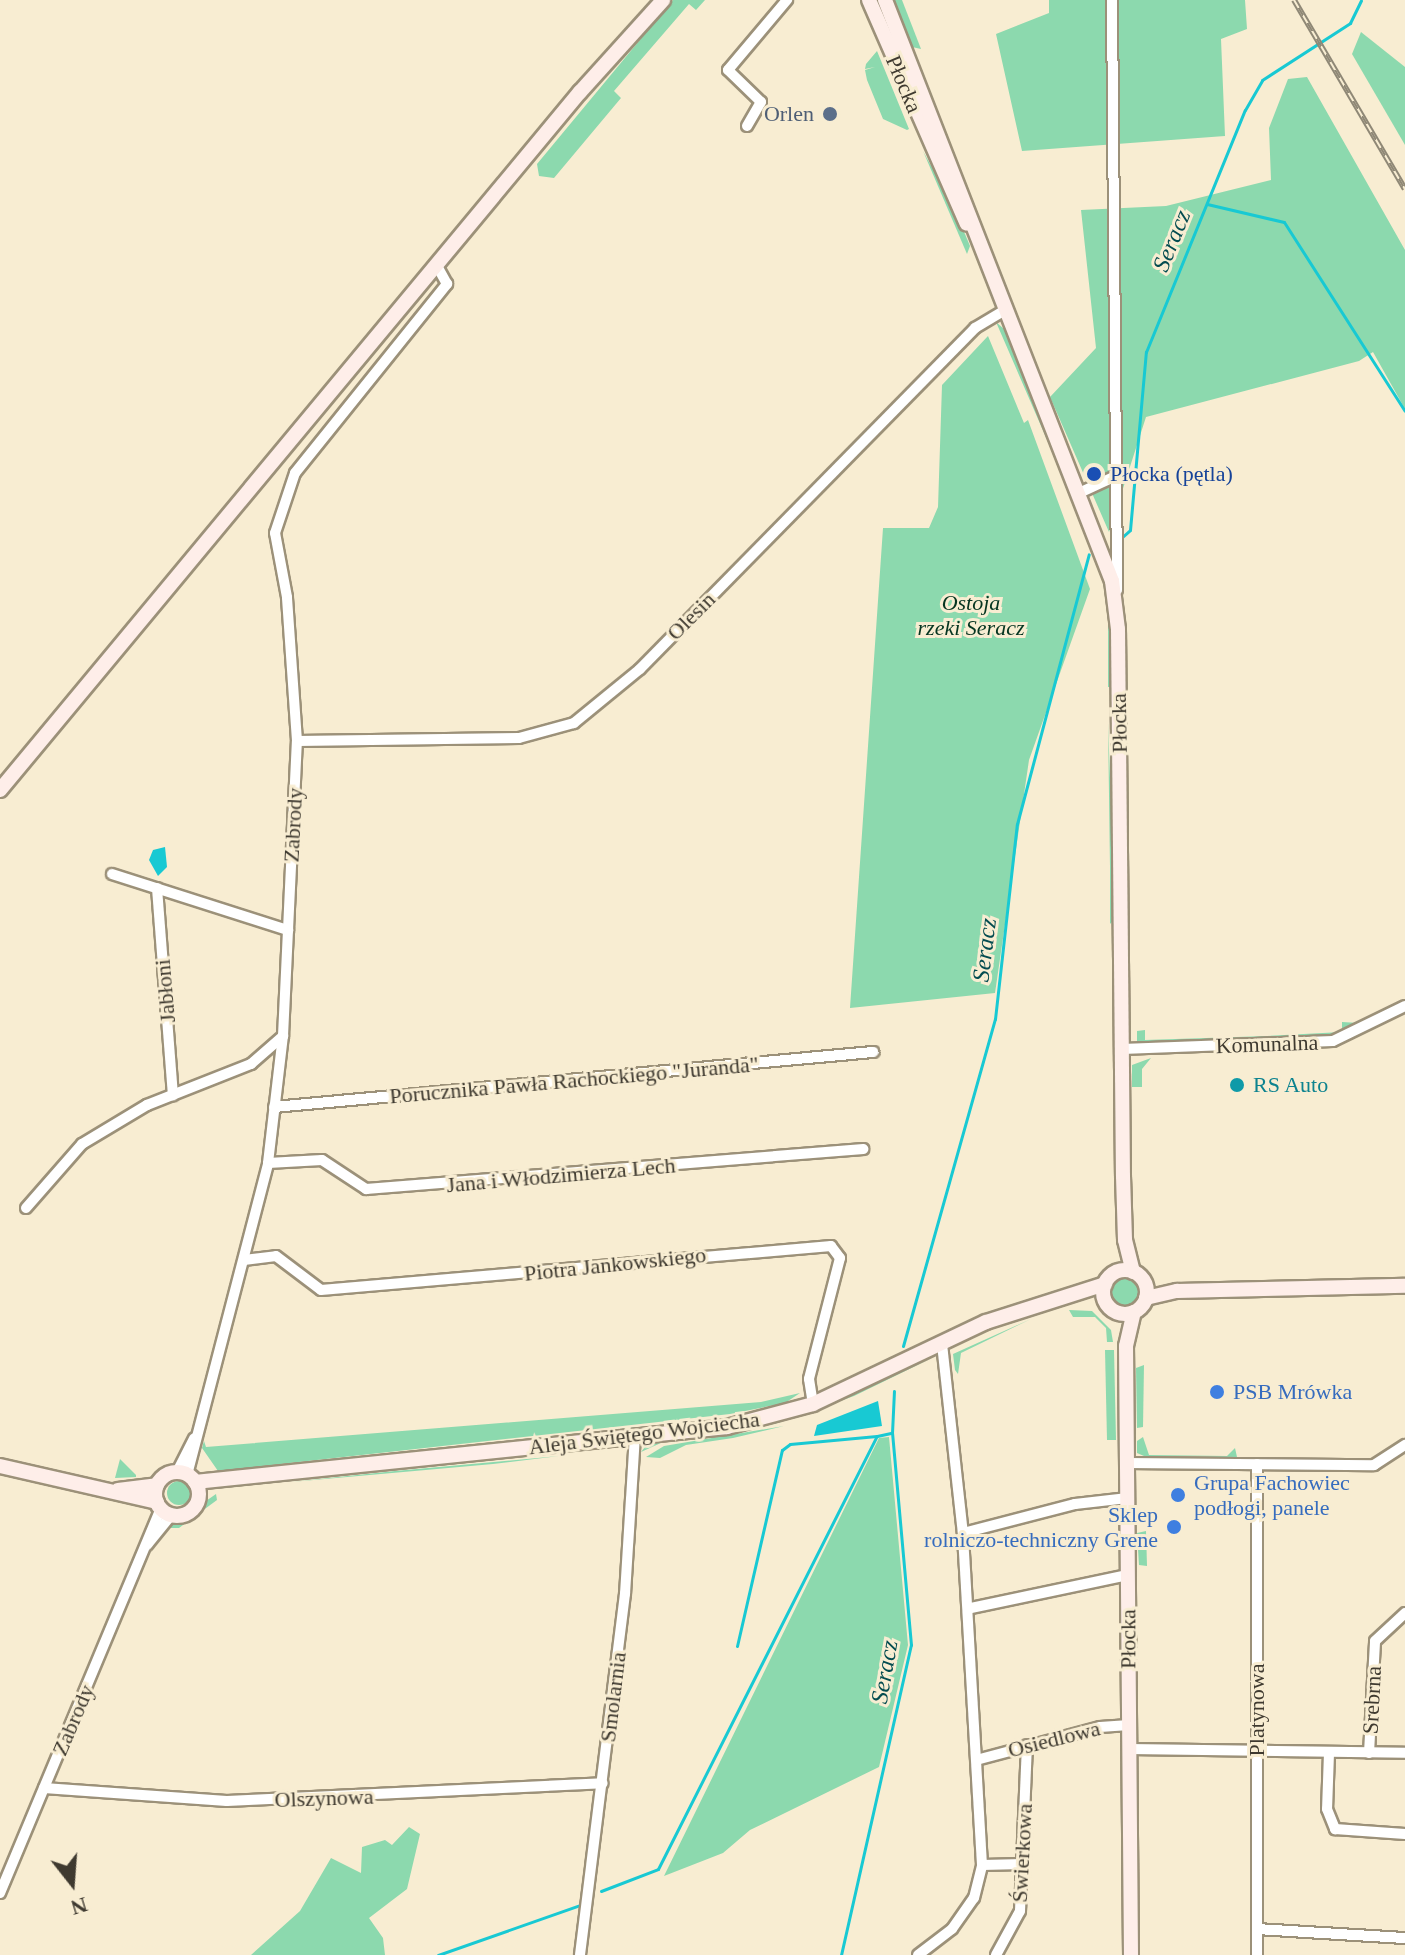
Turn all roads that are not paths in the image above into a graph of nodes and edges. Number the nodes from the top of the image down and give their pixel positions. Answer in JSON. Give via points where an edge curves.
{"nodes":[{"id":1,"x":663,"y":0,"type":"edge"},
{"id":2,"x":787,"y":0,"type":"edge"},
{"id":3,"x":869,"y":0,"type":"edge"},
{"id":4,"x":885,"y":0,"type":"edge"},
{"id":5,"x":1112,"y":0,"type":"edge"},
{"id":6,"x":892,"y":34,"type":"junction"},
{"id":7,"x":747,"y":126,"type":"dead end"},
{"id":8,"x":438,"y":268,"type":"junction"},
{"id":9,"x":1003,"y":311,"type":"junction"},
{"id":10,"x":1118,"y":475,"type":"junction"},
{"id":11,"x":1079,"y":493,"type":"junction"},
{"id":12,"x":1116,"y":600,"type":"junction"},
{"id":13,"x":297,"y":741,"type":"junction"},
{"id":14,"x":0,"y":790,"type":"edge"},
{"id":15,"x":112,"y":874,"type":"dead end"},
{"id":16,"x":157,"y":888,"type":"junction"},
{"id":17,"x":288,"y":930,"type":"junction"},
{"id":18,"x":1405,"y":1006,"type":"edge"},
{"id":19,"x":283,"y":1036,"type":"junction"},
{"id":20,"x":1122,"y":1049,"type":"junction"},
{"id":21,"x":873,"y":1052,"type":"dead end"},
{"id":22,"x":173,"y":1095,"type":"junction"},
{"id":23,"x":274,"y":1107,"type":"junction"},
{"id":24,"x":863,"y":1149,"type":"dead end"},
{"id":25,"x":268,"y":1163,"type":"junction"},
{"id":26,"x":26,"y":1208,"type":"dead end"},
{"id":27,"x":1125,"y":1240,"type":"junction"},
{"id":28,"x":244,"y":1260,"type":"junction"},
{"id":29,"x":1117,"y":1272,"type":"junction"},
{"id":30,"x":1133,"y":1272,"type":"junction"},
{"id":31,"x":1105,"y":1284,"type":"junction"},
{"id":32,"x":1405,"y":1286,"type":"edge"},
{"id":33,"x":1146,"y":1292,"type":"junction"},
{"id":34,"x":1068,"y":1296,"type":"junction"},
{"id":35,"x":1105,"y":1300,"type":"junction"},
{"id":36,"x":1117,"y":1312,"type":"junction"},
{"id":37,"x":1134,"y":1312,"type":"junction"},
{"id":38,"x":942,"y":1344,"type":"junction"},
{"id":39,"x":1126,"y":1346,"type":"junction"},
{"id":40,"x":813,"y":1404,"type":"junction"},
{"id":41,"x":635,"y":1437,"type":"junction"},
{"id":42,"x":1404,"y":1445,"type":"edge"},
{"id":43,"x":1127,"y":1463,"type":"junction"},
{"id":44,"x":1257,"y":1464,"type":"junction"},
{"id":45,"x":0,"y":1466,"type":"edge"},
{"id":46,"x":190,"y":1481,"type":"junction"},
{"id":47,"x":157,"y":1485,"type":"junction"},
{"id":48,"x":118,"y":1490,"type":"junction"},
{"id":49,"x":1128,"y":1498,"type":"junction"},
{"id":50,"x":163,"y":1508,"type":"junction"},
{"id":51,"x":963,"y":1533,"type":"junction"},
{"id":52,"x":1128,"y":1575,"type":"junction"},
{"id":53,"x":971,"y":1608,"type":"junction"},
{"id":54,"x":1405,"y":1613,"type":"edge"},
{"id":55,"x":1129,"y":1725,"type":"junction"},
{"id":56,"x":1027,"y":1745,"type":"junction"},
{"id":57,"x":1129,"y":1749,"type":"junction"},
{"id":58,"x":1258,"y":1753,"type":"junction"},
{"id":59,"x":1329,"y":1753,"type":"junction"},
{"id":60,"x":1369,"y":1753,"type":"junction"},
{"id":61,"x":1405,"y":1753,"type":"edge"},
{"id":62,"x":980,"y":1759,"type":"junction"},
{"id":63,"x":603,"y":1783,"type":"junction"},
{"id":64,"x":44,"y":1788,"type":"junction"},
{"id":65,"x":1405,"y":1834,"type":"edge"},
{"id":66,"x":1023,"y":1864,"type":"junction"},
{"id":67,"x":982,"y":1865,"type":"junction"},
{"id":68,"x":4,"y":1874,"type":"edge"},
{"id":69,"x":0,"y":1893,"type":"edge"},
{"id":70,"x":1257,"y":1929,"type":"junction"},
{"id":71,"x":1129,"y":1932,"type":"junction"},
{"id":72,"x":1405,"y":1938,"type":"edge"},
{"id":73,"x":580,"y":1955,"type":"edge"},
{"id":74,"x":918,"y":1955,"type":"edge"},
{"id":75,"x":996,"y":1955,"type":"edge"},
{"id":76,"x":1123,"y":1955,"type":"edge"},
{"id":77,"x":1131,"y":1955,"type":"edge"},
{"id":78,"x":1257,"y":1955,"type":"edge"}],
"edges":[{"from":1,"to":8,"type":"street","via":[[524,173]]},
{"from":2,"to":7,"type":"street","via":[[728,70],[761,102]]},
{"from":3,"to":6,"type":"street","name":"Płocka"},
{"from":4,"to":6,"type":"street","name":"Płocka"},
{"from":5,"to":10,"type":"street"},
{"from":6,"to":9,"type":"street","name":"Płocka"},
{"from":8,"to":13,"type":"street","name":"Zabrody","via":[[447,284],[295,473],[275,533],[287,597]]},
{"from":8,"to":14,"type":"street"},
{"from":9,"to":11,"type":"street","name":"Płocka"},
{"from":9,"to":13,"type":"street","name":"Olesin","via":[[975,328],[640,669],[574,723],[519,738]]},
{"from":10,"to":11,"type":"street"},
{"from":10,"to":12,"type":"street"},
{"from":11,"to":12,"type":"street","name":"Płocka"},
{"from":12,"to":20,"type":"street","name":"Płocka"},
{"from":13,"to":17,"type":"street","name":"Zabrody"},
{"from":15,"to":16,"type":"street"},
{"from":16,"to":17,"type":"street"},
{"from":16,"to":22,"type":"street","name":"Jabłoni"},
{"from":17,"to":19,"type":"street","name":"Zabrody"},
{"from":18,"to":20,"type":"street","name":"Komunalna","via":[[1333,1041]]},
{"from":19,"to":22,"type":"street","via":[[251,1064]]},
{"from":19,"to":23,"type":"street","name":"Zabrody"},
{"from":20,"to":27,"type":"street","name":"Płocka"},
{"from":21,"to":23,"type":"street","name":"Porucznika Pawła Rachockiego \"Juranda\""},
{"from":22,"to":26,"type":"street","via":[[82,1144]]},
{"from":23,"to":25,"type":"street","name":"Zabrody"},
{"from":24,"to":25,"type":"street","name":"Jana i Włodzimierza Lech","via":[[366,1189],[322,1160]]},
{"from":25,"to":28,"type":"street","name":"Zabrody"},
{"from":27,"to":29,"type":"street","name":"Płocka"},
{"from":27,"to":30,"type":"street","name":"Płocka"},
{"from":28,"to":40,"type":"street","name":"Piotra Jankowskiego","via":[[276,1256],[321,1290],[831,1246],[840,1258],[809,1379]]},
{"from":28,"to":46,"type":"street","name":"Zabrody","via":[[197,1434]]},
{"from":29,"to":30,"type":"street"},
{"from":29,"to":31,"type":"street"},
{"from":30,"to":33,"type":"street"},
{"from":31,"to":34,"type":"street","name":"Aleja Świętego Wojciecha"},
{"from":31,"to":35,"type":"street"},
{"from":32,"to":33,"type":"street"},
{"from":33,"to":37,"type":"street"},
{"from":34,"to":35,"type":"street","name":"Aleja Świętego Wojciecha"},
{"from":34,"to":38,"type":"street","name":"Aleja Świętego Wojciecha","via":[[1016,1310]]},
{"from":35,"to":36,"type":"street"},
{"from":36,"to":37,"type":"street"},
{"from":36,"to":39,"type":"street","name":"Płocka"},
{"from":37,"to":39,"type":"street","name":"Płocka"},
{"from":38,"to":40,"type":"street","name":"Aleja Świętego Wojciecha"},
{"from":38,"to":51,"type":"street"},
{"from":39,"to":43,"type":"street","name":"Płocka"},
{"from":40,"to":41,"type":"street","name":"Aleja Świętego Wojciecha","via":[[727,1427]]},
{"from":41,"to":46,"type":"street","name":"Aleja Świętego Wojciecha"},
{"from":41,"to":63,"type":"street","name":"Smolarnia","via":[[625,1594]]},
{"from":42,"to":44,"type":"street","via":[[1374,1465]]},
{"from":43,"to":44,"type":"street"},
{"from":43,"to":49,"type":"street","name":"Płocka"},
{"from":44,"to":58,"type":"street","name":"Platynowa"},
{"from":45,"to":48,"type":"street"},
{"from":46,"to":47,"type":"street"},
{"from":46,"to":50,"type":"street","via":[[190,1512]]},
{"from":47,"to":48,"type":"street"},
{"from":47,"to":50,"type":"street"},
{"from":48,"to":50,"type":"street"},
{"from":49,"to":51,"type":"street","via":[[1075,1504]]},
{"from":49,"to":52,"type":"street","name":"Płocka"},
{"from":50,"to":64,"type":"street","name":"Zabrody"},
{"from":51,"to":53,"type":"street"},
{"from":52,"to":53,"type":"street"},
{"from":52,"to":55,"type":"street","name":"Płocka"},
{"from":53,"to":62,"type":"street"},
{"from":54,"to":60,"type":"street","name":"Srebrna","via":[[1375,1641]]},
{"from":55,"to":56,"type":"street","name":"Osiedlowa"},
{"from":55,"to":57,"type":"street","name":"Płocka"},
{"from":56,"to":62,"type":"street","name":"Osiedlowa"},
{"from":56,"to":66,"type":"street","name":"Świerkowa"},
{"from":57,"to":58,"type":"street"},
{"from":57,"to":71,"type":"street","name":"Płocka"},
{"from":58,"to":59,"type":"street"},
{"from":58,"to":70,"type":"street","name":"Platynowa"},
{"from":59,"to":60,"type":"street"},
{"from":59,"to":65,"type":"street","via":[[1327,1809],[1335,1829]]},
{"from":60,"to":61,"type":"street"},
{"from":62,"to":67,"type":"street"},
{"from":63,"to":64,"type":"street","name":"Olszynowa","via":[[227,1801]]},
{"from":63,"to":73,"type":"street","name":"Smolarnia"},
{"from":64,"to":68,"type":"street","name":"Zabrody"},
{"from":66,"to":67,"type":"street"},
{"from":66,"to":75,"type":"street","name":"Świerkowa","via":[[1020,1911]]},
{"from":67,"to":74,"type":"street","via":[[967,1909],[952,1929]]},
{"from":68,"to":69,"type":"street","name":"Zabrody"},
{"from":70,"to":72,"type":"street"},
{"from":70,"to":78,"type":"street","name":"Platynowa"},
{"from":71,"to":76,"type":"street","name":"Płocka"},
{"from":71,"to":77,"type":"street","name":"Płocka"}]}
